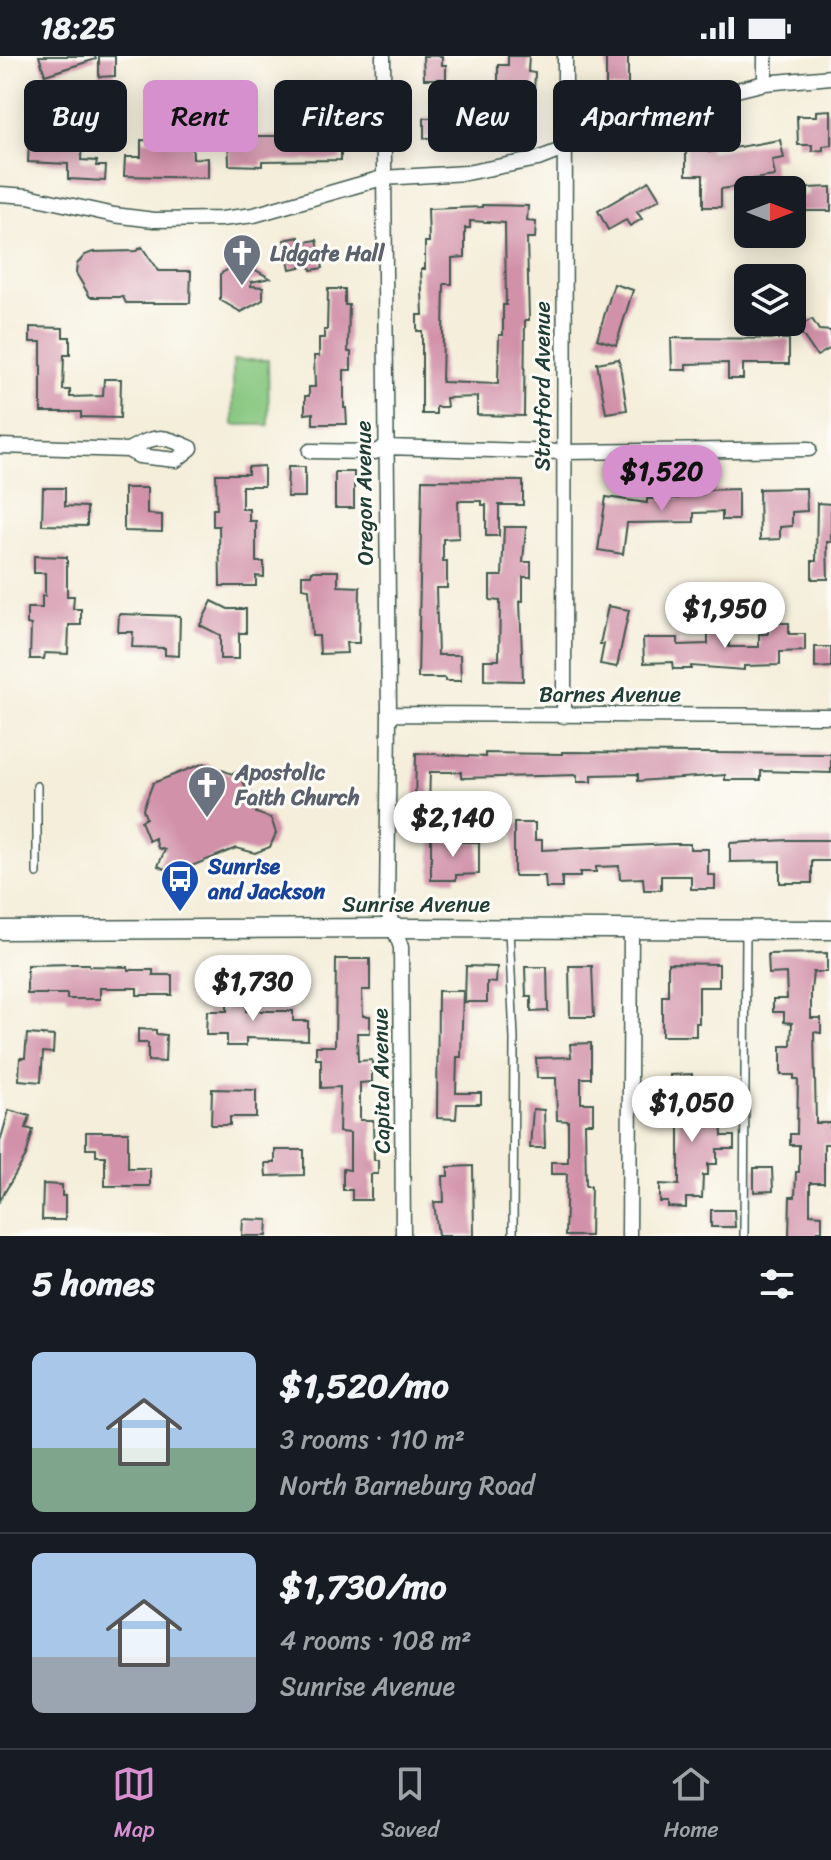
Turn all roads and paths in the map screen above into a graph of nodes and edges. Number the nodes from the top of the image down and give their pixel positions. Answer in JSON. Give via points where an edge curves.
{"nodes":[{"id":1,"x":383,"y":56,"type":"edge"},
{"id":2,"x":565,"y":56,"type":"edge"},
{"id":3,"x":765,"y":56,"type":"edge"},
{"id":4,"x":831,"y":77,"type":"edge"},
{"id":5,"x":565,"y":80,"type":"edge"},
{"id":6,"x":765,"y":83,"type":"junction"},
{"id":7,"x":741,"y":89,"type":"edge"},
{"id":8,"x":559,"y":152,"type":"edge"},
{"id":9,"x":565,"y":152,"type":"edge"},
{"id":10,"x":382,"y":178,"type":"junction"},
{"id":11,"x":0,"y":194,"type":"edge"},
{"id":12,"x":0,"y":446,"type":"edge"},
{"id":13,"x":385,"y":447,"type":"junction"},
{"id":14,"x":809,"y":449,"type":"dead end"},
{"id":15,"x":128,"y":450,"type":"dead end"},
{"id":16,"x":310,"y":451,"type":"dead end"},
{"id":17,"x":563,"y":452,"type":"junction"},
{"id":18,"x":389,"y":714,"type":"junction"},
{"id":19,"x":564,"y":716,"type":"junction"},
{"id":20,"x":831,"y":716,"type":"edge"},
{"id":21,"x":37,"y":786,"type":"dead end"},
{"id":22,"x":37,"y":873,"type":"dead end"},
{"id":23,"x":393,"y":928,"type":"junction"},
{"id":24,"x":509,"y":928,"type":"junction"},
{"id":25,"x":631,"y":929,"type":"junction"},
{"id":26,"x":0,"y":930,"type":"edge"},
{"id":27,"x":746,"y":930,"type":"junction"},
{"id":28,"x":831,"y":930,"type":"edge"},
{"id":29,"x":403,"y":1236,"type":"edge"},
{"id":30,"x":513,"y":1236,"type":"edge"},
{"id":31,"x":629,"y":1236,"type":"edge"},
{"id":32,"x":744,"y":1236,"type":"edge"}],
"edges":[{"from":1,"to":10,"type":"street","name":"Oregon Avenue"},
{"from":2,"to":5,"type":"street","name":"Stratford Avenue"},
{"from":3,"to":6,"type":"street"},
{"from":4,"to":6,"type":"street"},
{"from":6,"to":7,"type":"street"},
{"from":8,"to":10,"type":"street","via":[[478,171]]},
{"from":9,"to":17,"type":"street","name":"Stratford Avenue"},
{"from":10,"to":11,"type":"street","via":[[254,215],[221,219],[127,217]]},
{"from":10,"to":13,"type":"street","name":"Oregon Avenue"},
{"from":12,"to":15,"type":"street"},
{"from":13,"to":16,"type":"street","via":[[375,452]]},
{"from":13,"to":17,"type":"street"},
{"from":13,"to":18,"type":"street","name":"Oregon Avenue"},
{"from":14,"to":17,"type":"street"},
{"from":17,"to":19,"type":"street","name":"Stratford Avenue"},
{"from":18,"to":19,"type":"street","name":"Barnes Avenue"},
{"from":18,"to":23,"type":"street","name":"Oregon Avenue","via":[[387,910]]},
{"from":19,"to":20,"type":"street","name":"Barnes Avenue"},
{"from":21,"to":22,"type":"lane"},
{"from":23,"to":24,"type":"street","name":"Sunrise Avenue"},
{"from":23,"to":26,"type":"street","name":"Sunrise Avenue"},
{"from":23,"to":29,"type":"street","name":"Capital Avenue","via":[[401,947]]},
{"from":24,"to":25,"type":"street","name":"Sunrise Avenue"},
{"from":24,"to":30,"type":"lane"},
{"from":25,"to":27,"type":"street","name":"Sunrise Avenue"},
{"from":25,"to":31,"type":"street"},
{"from":27,"to":28,"type":"street","name":"Sunrise Avenue"},
{"from":27,"to":32,"type":"lane"}]}
